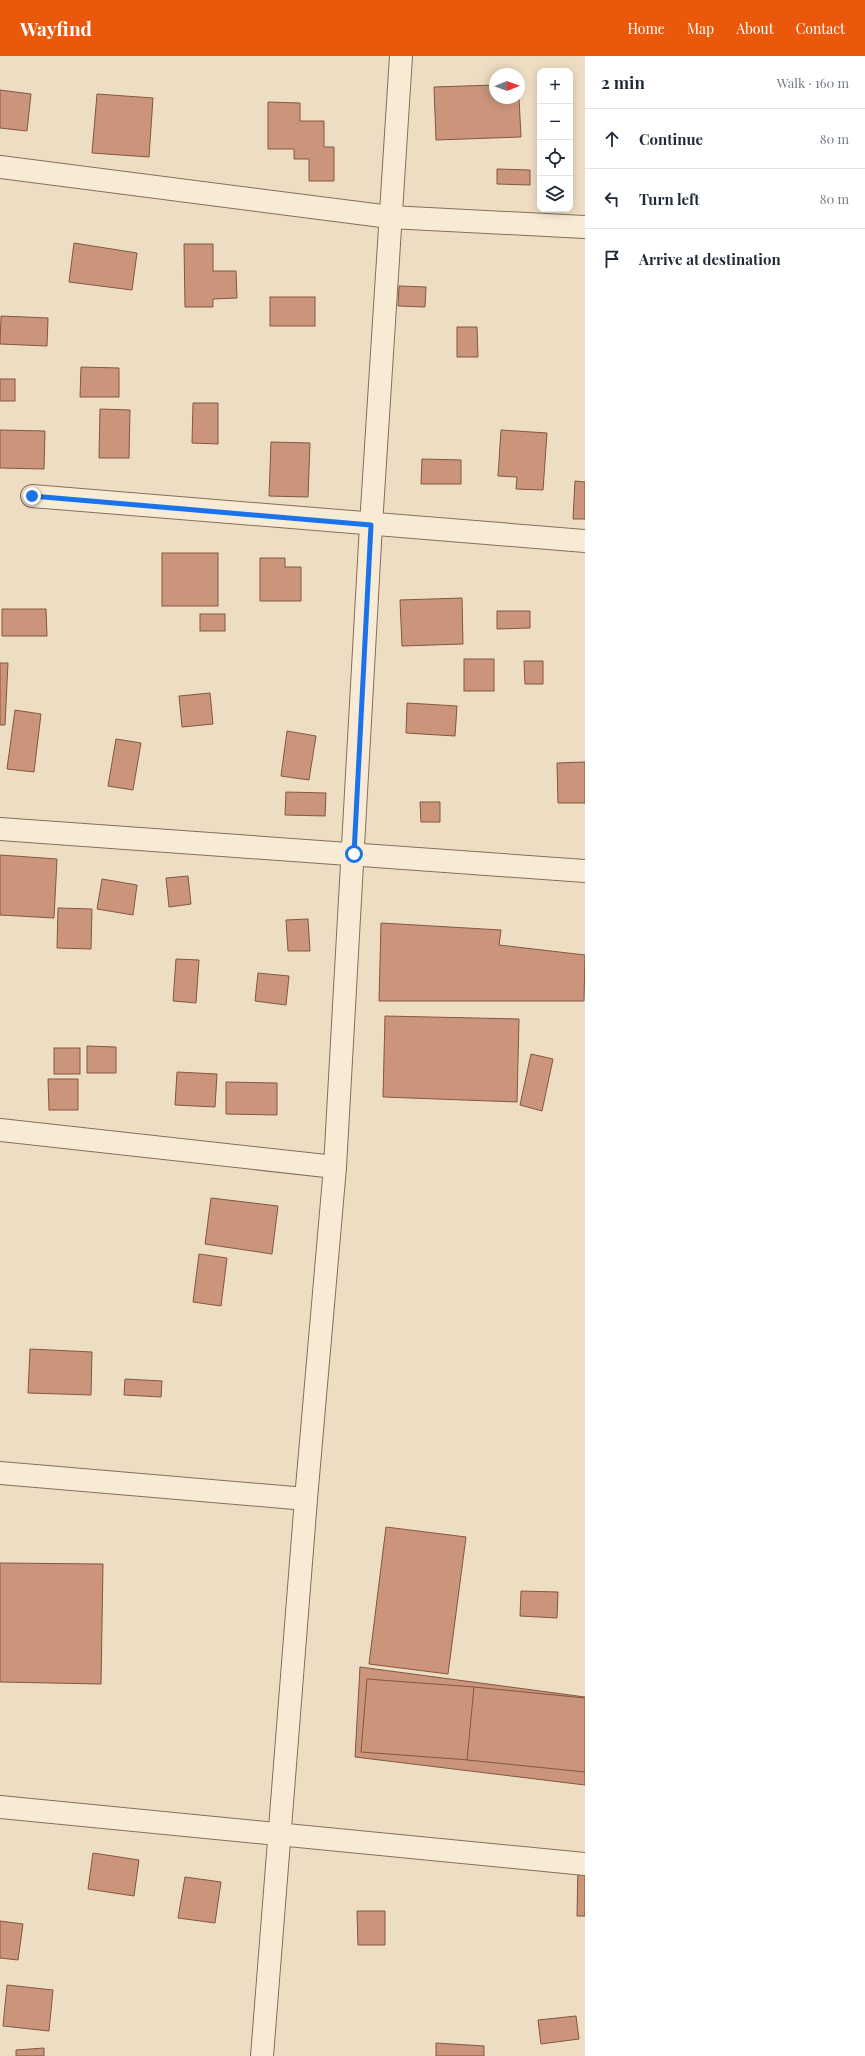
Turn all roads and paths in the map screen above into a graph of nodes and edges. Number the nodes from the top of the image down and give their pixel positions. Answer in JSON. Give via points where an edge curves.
{"nodes":[{"id":1,"x":400,"y":56,"type":"edge"},
{"id":2,"x":0,"y":167,"type":"edge"},
{"id":3,"x":390,"y":217,"type":"junction"},
{"id":4,"x":585,"y":228,"type":"edge"},
{"id":5,"x":32,"y":496,"type":"dead end"},
{"id":6,"x":371,"y":525,"type":"junction"},
{"id":7,"x":585,"y":541,"type":"edge"},
{"id":8,"x":0,"y":829,"type":"edge"},
{"id":9,"x":354,"y":854,"type":"junction"},
{"id":10,"x":585,"y":871,"type":"edge"},
{"id":11,"x":0,"y":1130,"type":"edge"},
{"id":12,"x":335,"y":1167,"type":"junction"},
{"id":13,"x":0,"y":1473,"type":"edge"},
{"id":14,"x":306,"y":1499,"type":"junction"},
{"id":15,"x":0,"y":1807,"type":"edge"},
{"id":16,"x":279,"y":1836,"type":"junction"},
{"id":17,"x":585,"y":1864,"type":"edge"},
{"id":18,"x":262,"y":2056,"type":"edge"}],
"edges":[{"from":1,"to":3,"type":"street"},
{"from":2,"to":3,"type":"street"},
{"from":3,"to":4,"type":"street"},
{"from":3,"to":6,"type":"street"},
{"from":5,"to":6,"type":"street"},
{"from":6,"to":7,"type":"street"},
{"from":6,"to":9,"type":"street"},
{"from":8,"to":9,"type":"street"},
{"from":9,"to":10,"type":"street"},
{"from":9,"to":12,"type":"street"},
{"from":11,"to":12,"type":"street"},
{"from":12,"to":14,"type":"street"},
{"from":13,"to":14,"type":"street"},
{"from":14,"to":16,"type":"street"},
{"from":15,"to":16,"type":"street"},
{"from":16,"to":17,"type":"street"},
{"from":16,"to":18,"type":"street"}]}
